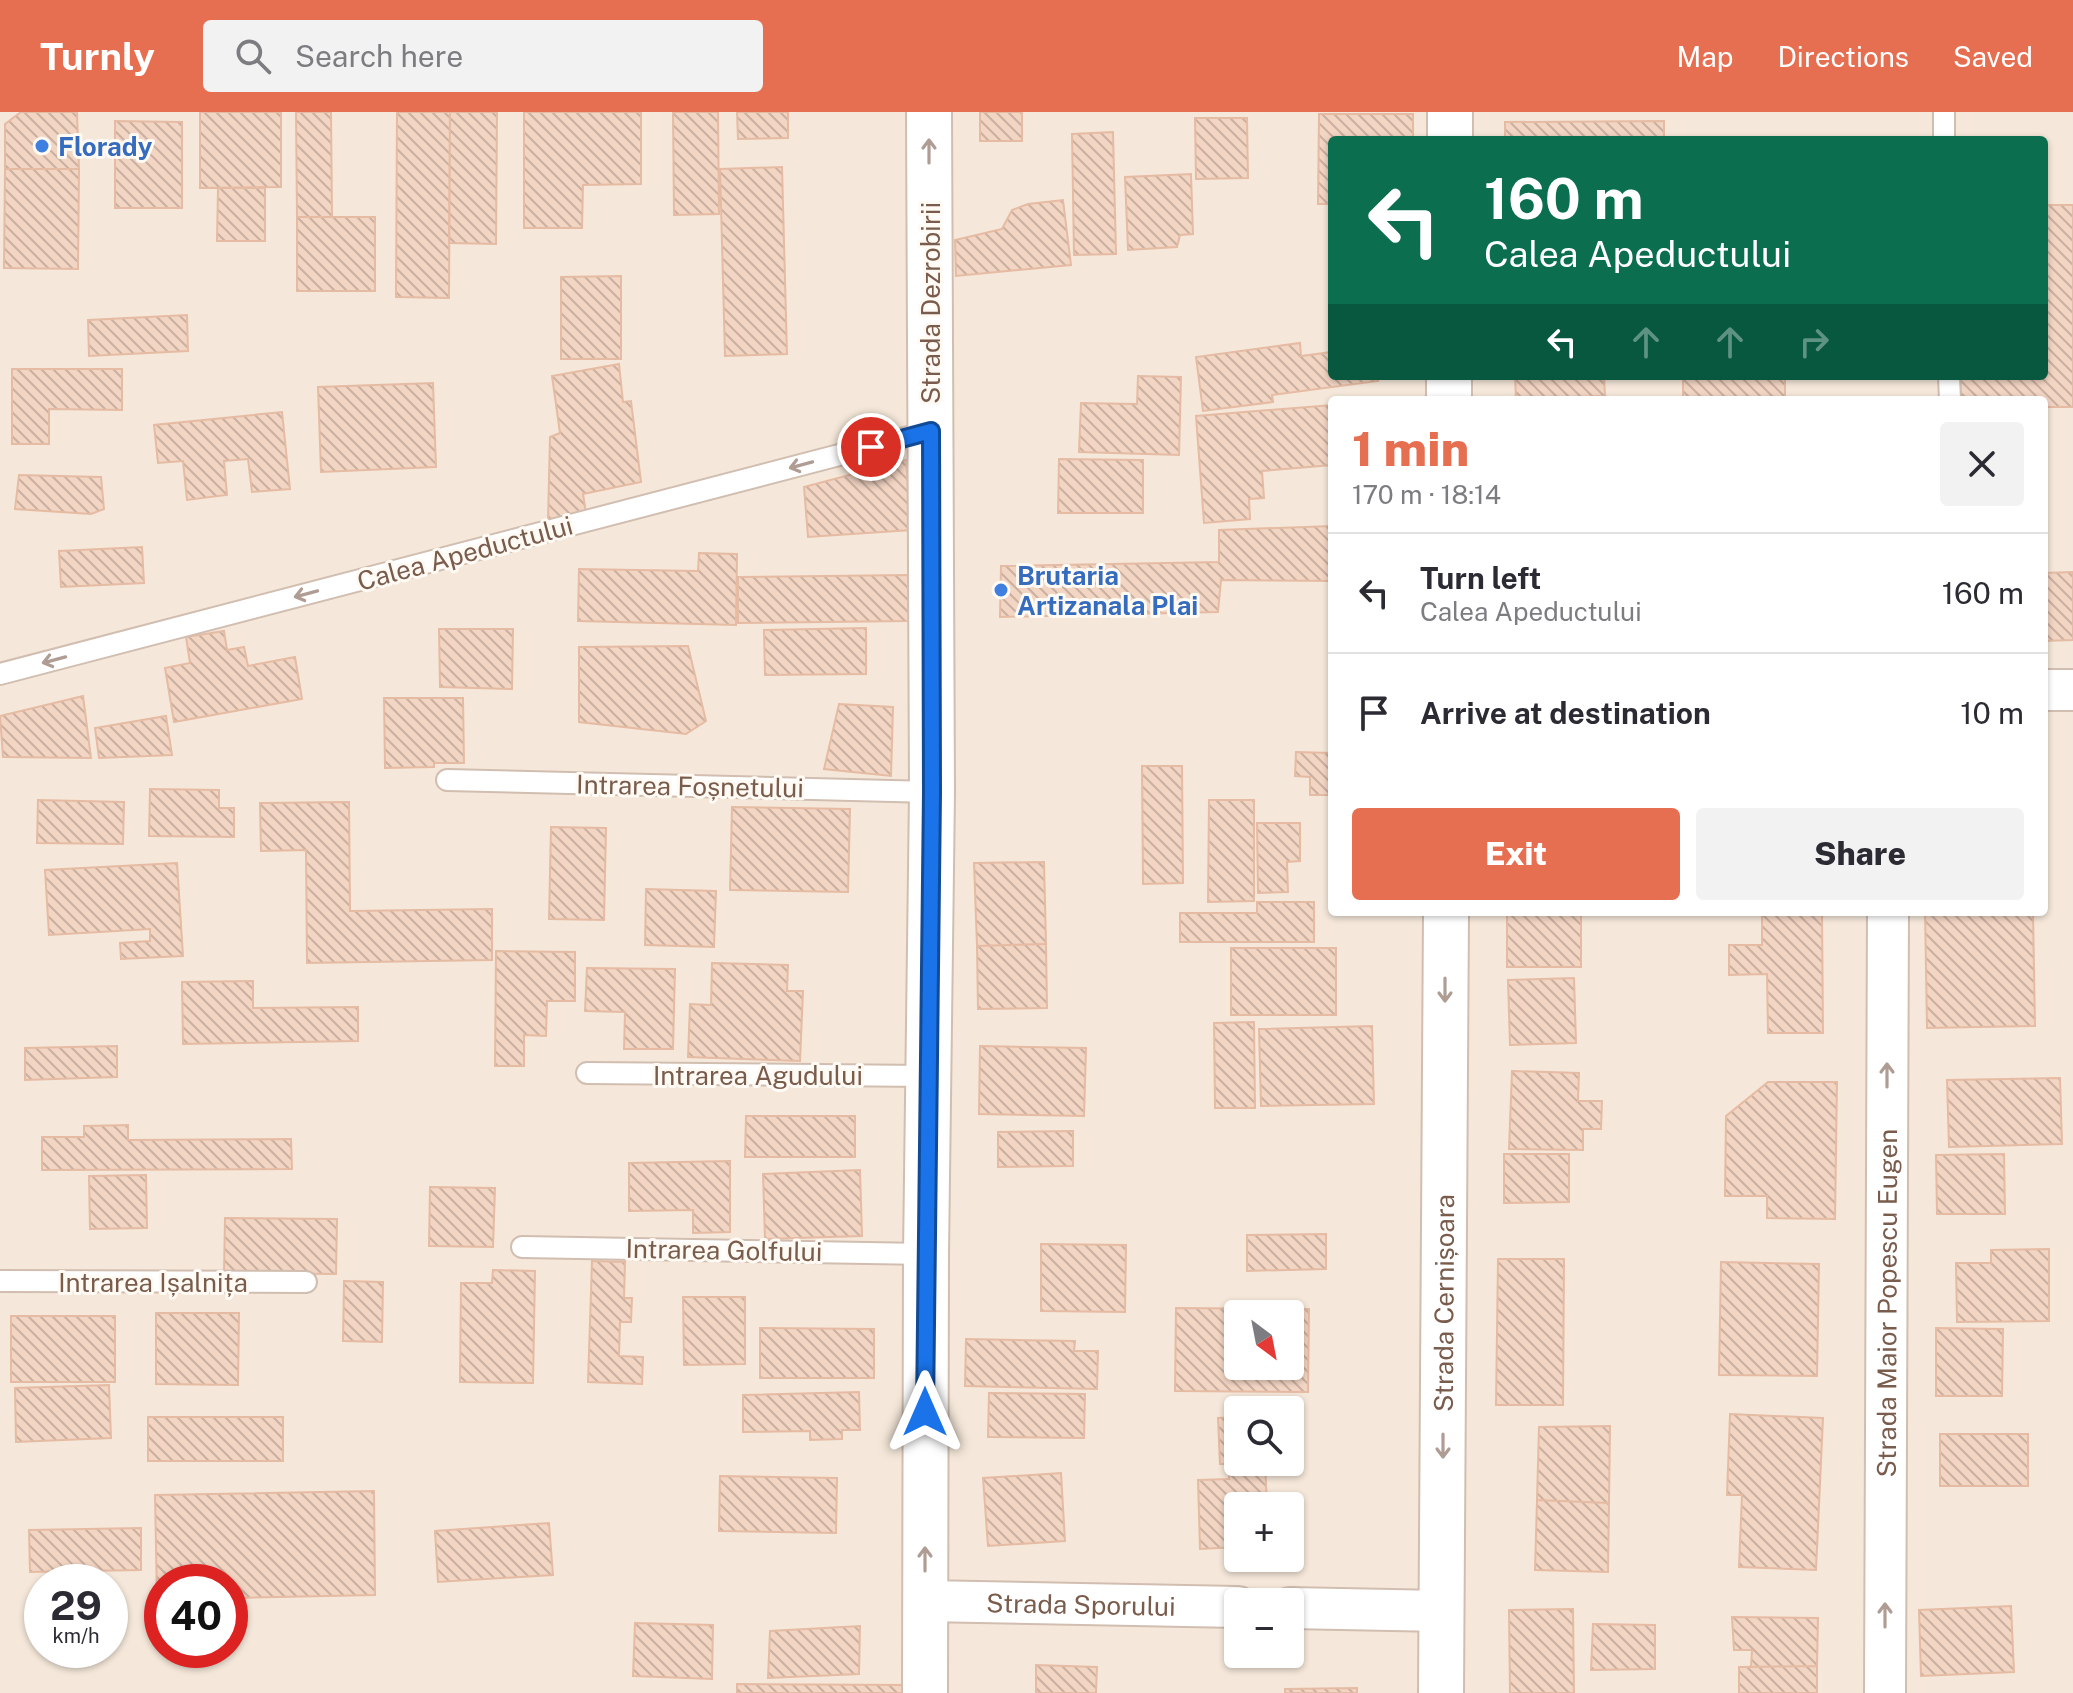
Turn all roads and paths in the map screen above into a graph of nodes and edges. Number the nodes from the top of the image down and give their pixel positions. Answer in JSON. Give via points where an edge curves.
{"nodes":[{"id":1,"x":929,"y":112,"type":"edge"},
{"id":2,"x":1450,"y":112,"type":"edge"},
{"id":3,"x":1944,"y":112,"type":"edge"},
{"id":4,"x":1450,"y":136,"type":"edge"},
{"id":5,"x":1944,"y":136,"type":"edge"},
{"id":6,"x":931,"y":431,"type":"junction"},
{"id":7,"x":0,"y":674,"type":"edge"},
{"id":8,"x":2048,"y":690,"type":"edge"},
{"id":9,"x":2073,"y":690,"type":"edge"},
{"id":10,"x":447,"y":780,"type":"dead end"},
{"id":11,"x":932,"y":792,"type":"junction"},
{"id":12,"x":1446,"y":916,"type":"edge"},
{"id":13,"x":1888,"y":916,"type":"edge"},
{"id":14,"x":587,"y":1073,"type":"dead end"},
{"id":15,"x":928,"y":1076,"type":"junction"},
{"id":16,"x":522,"y":1247,"type":"dead end"},
{"id":17,"x":926,"y":1254,"type":"junction"},
{"id":18,"x":0,"y":1281,"type":"edge"},
{"id":19,"x":306,"y":1282,"type":"dead end"},
{"id":20,"x":925,"y":1601,"type":"junction"},
{"id":21,"x":1224,"y":1607,"type":"edge"},
{"id":22,"x":1304,"y":1608,"type":"edge"},
{"id":23,"x":1442,"y":1611,"type":"junction"},
{"id":24,"x":925,"y":1693,"type":"edge"},
{"id":25,"x":1441,"y":1693,"type":"edge"},
{"id":26,"x":1885,"y":1693,"type":"edge"}],
"edges":[{"from":6,"to":1,"type":"street","name":"Strada Dezrobirii","one_way":true},
{"from":2,"to":4,"type":"street"},
{"from":3,"to":5,"type":"lane"},
{"from":6,"to":7,"type":"lane","name":"Calea Apeductului","one_way":true},
{"from":6,"to":11,"type":"street","name":"Strada Dezrobirii"},
{"from":8,"to":9,"type":"street"},
{"from":10,"to":11,"type":"lane","name":"Intrarea Foșnetului"},
{"from":11,"to":15,"type":"street","name":"Strada Dezrobirii"},
{"from":12,"to":23,"type":"street","name":"Strada Cernișoara","one_way":true},
{"from":26,"to":13,"type":"street","name":"Strada Maior Popescu Eugen","one_way":true},
{"from":14,"to":15,"type":"lane","name":"Intrarea Agudului"},
{"from":15,"to":17,"type":"street","name":"Strada Dezrobirii"},
{"from":16,"to":17,"type":"lane","name":"Intrarea Golfului"},
{"from":20,"to":17,"type":"street","name":"Strada Dezrobirii","one_way":true},
{"from":18,"to":19,"type":"lane","name":"Intrarea Ișalnița"},
{"from":20,"to":21,"type":"street","name":"Strada Sporului"},
{"from":20,"to":24,"type":"street","name":"Strada Dezrobirii"},
{"from":22,"to":23,"type":"street"},
{"from":23,"to":25,"type":"street","name":"Strada Cernișoara"}]}
